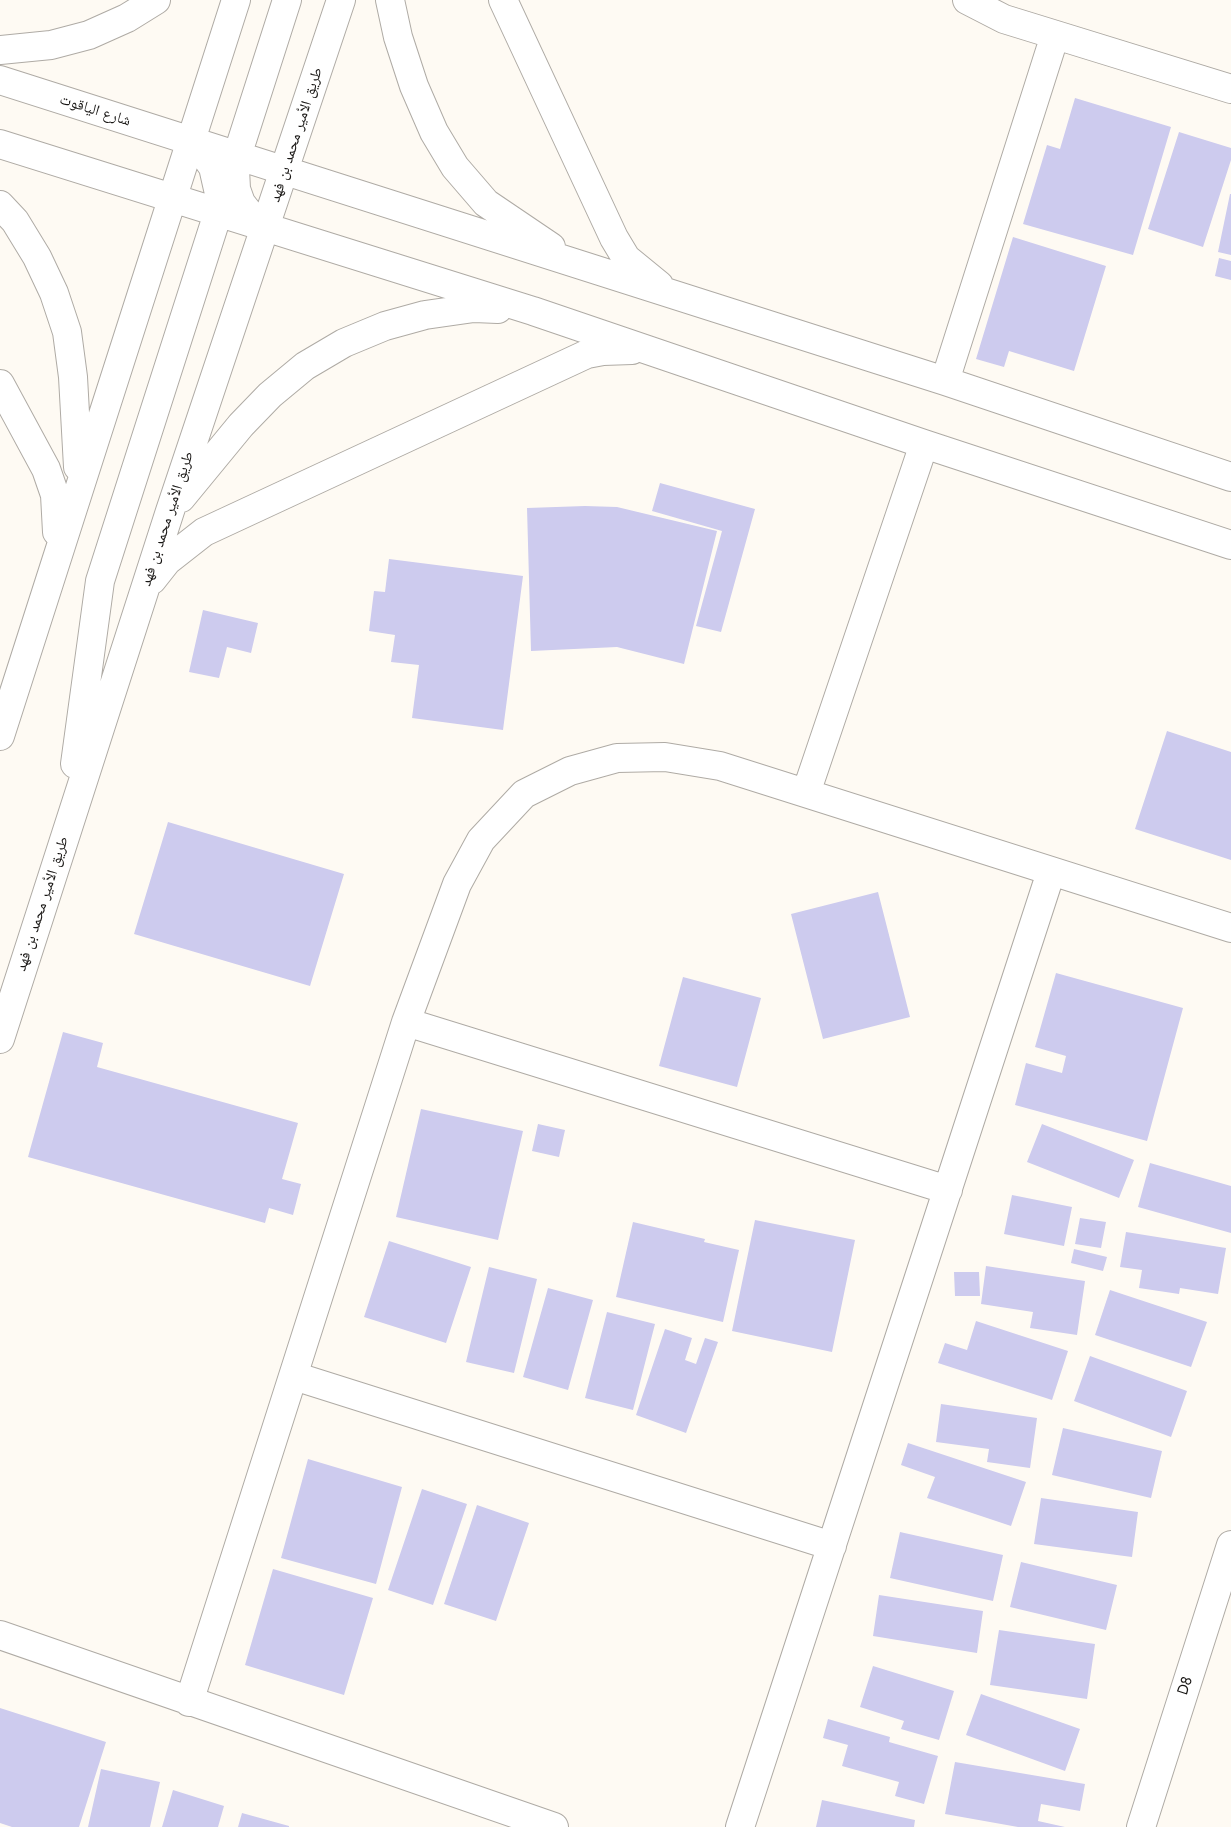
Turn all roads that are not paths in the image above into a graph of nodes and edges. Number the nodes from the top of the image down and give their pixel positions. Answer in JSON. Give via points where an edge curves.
{"nodes":[{"id":1,"x":156,"y":0,"type":"edge"},
{"id":2,"x":236,"y":0,"type":"edge"},
{"id":3,"x":287,"y":0,"type":"edge"},
{"id":4,"x":341,"y":0,"type":"edge"},
{"id":5,"x":390,"y":0,"type":"edge"},
{"id":6,"x":503,"y":0,"type":"edge"},
{"id":7,"x":967,"y":0,"type":"edge"},
{"id":8,"x":1055,"y":35,"type":"junction"},
{"id":9,"x":0,"y":50,"type":"edge"},
{"id":10,"x":0,"y":80,"type":"edge"},
{"id":11,"x":1231,"y":89,"type":"edge"},
{"id":12,"x":189,"y":142,"type":"junction"},
{"id":13,"x":0,"y":144,"type":"edge"},
{"id":14,"x":286,"y":171,"type":"junction"},
{"id":15,"x":227,"y":186,"type":"junction"},
{"id":16,"x":171,"y":199,"type":"junction"},
{"id":17,"x":0,"y":205,"type":"edge"},
{"id":18,"x":266,"y":229,"type":"junction"},
{"id":19,"x":579,"y":266,"type":"junction"},
{"id":20,"x":672,"y":295,"type":"junction"},
{"id":21,"x":533,"y":311,"type":"junction"},
{"id":22,"x":653,"y":352,"type":"junction"},
{"id":23,"x":945,"y":381,"type":"junction"},
{"id":24,"x":0,"y":384,"type":"edge"},
{"id":25,"x":924,"y":444,"type":"junction"},
{"id":26,"x":1231,"y":477,"type":"edge"},
{"id":27,"x":79,"y":482,"type":"junction"},
{"id":28,"x":170,"y":511,"type":"junction"},
{"id":29,"x":1231,"y":545,"type":"edge"},
{"id":30,"x":55,"y":560,"type":"junction"},
{"id":31,"x":145,"y":589,"type":"junction"},
{"id":32,"x":0,"y":736,"type":"edge"},
{"id":33,"x":806,"y":793,"type":"junction"},
{"id":34,"x":64,"y":839,"type":"junction"},
{"id":35,"x":1051,"y":872,"type":"junction"},
{"id":36,"x":1231,"y":928,"type":"edge"},
{"id":37,"x":406,"y":1022,"type":"junction"},
{"id":38,"x":0,"y":1039,"type":"edge"},
{"id":39,"x":948,"y":1190,"type":"junction"},
{"id":40,"x":294,"y":1376,"type":"junction"},
{"id":41,"x":1231,"y":1545,"type":"edge"},
{"id":42,"x":832,"y":1546,"type":"junction"},
{"id":43,"x":0,"y":1636,"type":"edge"},
{"id":44,"x":188,"y":1702,"type":"junction"},
{"id":45,"x":554,"y":1827,"type":"edge"},
{"id":46,"x":740,"y":1827,"type":"edge"},
{"id":47,"x":1141,"y":1827,"type":"edge"}],
"edges":[{"from":1,"to":9,"type":"street","via":[[127,18],[89,35],[51,46]]},
{"from":2,"to":12,"type":"street"},
{"from":3,"to":15,"type":"street"},
{"from":4,"to":14,"type":"street","name":"طريق الأمير محمد بن فهد"},
{"from":5,"to":19,"type":"street","via":[[414,86],[434,132],[455,167],[486,203]]},
{"from":6,"to":20,"type":"street","via":[[614,238],[626,258],[642,274]]},
{"from":7,"to":8,"type":"street","via":[[1004,19]]},
{"from":8,"to":11,"type":"street"},
{"from":8,"to":23,"type":"street"},
{"from":10,"to":12,"type":"street","name":"شارع الياقوت"},
{"from":12,"to":15,"type":"street","via":[[203,153]]},
{"from":12,"to":16,"type":"street"},
{"from":13,"to":16,"type":"street"},
{"from":14,"to":15,"type":"street"},
{"from":14,"to":15,"type":"street","via":[[274,185]]},
{"from":14,"to":18,"type":"street","name":"طريق الأمير محمد بن فهد"},
{"from":14,"to":19,"type":"street"},
{"from":15,"to":16,"type":"street"},
{"from":15,"to":18,"type":"street"},
{"from":15,"to":34,"type":"street","via":[[100,581]]},
{"from":16,"to":27,"type":"street"},
{"from":17,"to":27,"type":"street","via":[[15,221],[37,257],[67,332]]},
{"from":18,"to":21,"type":"street"},
{"from":18,"to":28,"type":"street","name":"طريق الأمير محمد بن فهد"},
{"from":19,"to":20,"type":"street"},
{"from":20,"to":23,"type":"street"},
{"from":21,"to":22,"type":"street"},
{"from":21,"to":28,"type":"street","via":[[474,308],[425,315],[385,326],[344,343],[305,366],[270,396],[241,425]]},
{"from":22,"to":25,"type":"street"},
{"from":22,"to":31,"type":"street","via":[[623,349],[587,354],[204,532],[167,561]]},
{"from":23,"to":26,"type":"street"},
{"from":24,"to":30,"type":"street","via":[[46,469],[55,495]]},
{"from":25,"to":29,"type":"street"},
{"from":25,"to":33,"type":"street"},
{"from":27,"to":30,"type":"street"},
{"from":28,"to":31,"type":"street","name":"طريق الأمير محمد بن فهد"},
{"from":30,"to":32,"type":"street"},
{"from":31,"to":34,"type":"street","name":"طريق الأمير محمد بن فهد"},
{"from":33,"to":35,"type":"street"},
{"from":33,"to":37,"type":"street","via":[[720,766],[665,757],[617,758],[570,771],[524,794],[481,840],[457,884]]},
{"from":34,"to":38,"type":"street","name":"طريق الأمير محمد بن فهد"},
{"from":35,"to":36,"type":"street"},
{"from":35,"to":39,"type":"street"},
{"from":37,"to":39,"type":"street"},
{"from":37,"to":40,"type":"street"},
{"from":39,"to":42,"type":"street"},
{"from":40,"to":42,"type":"street"},
{"from":40,"to":44,"type":"street"},
{"from":41,"to":47,"type":"street","name":"D8"},
{"from":42,"to":46,"type":"street"},
{"from":43,"to":44,"type":"street"},
{"from":44,"to":45,"type":"street"}]}
